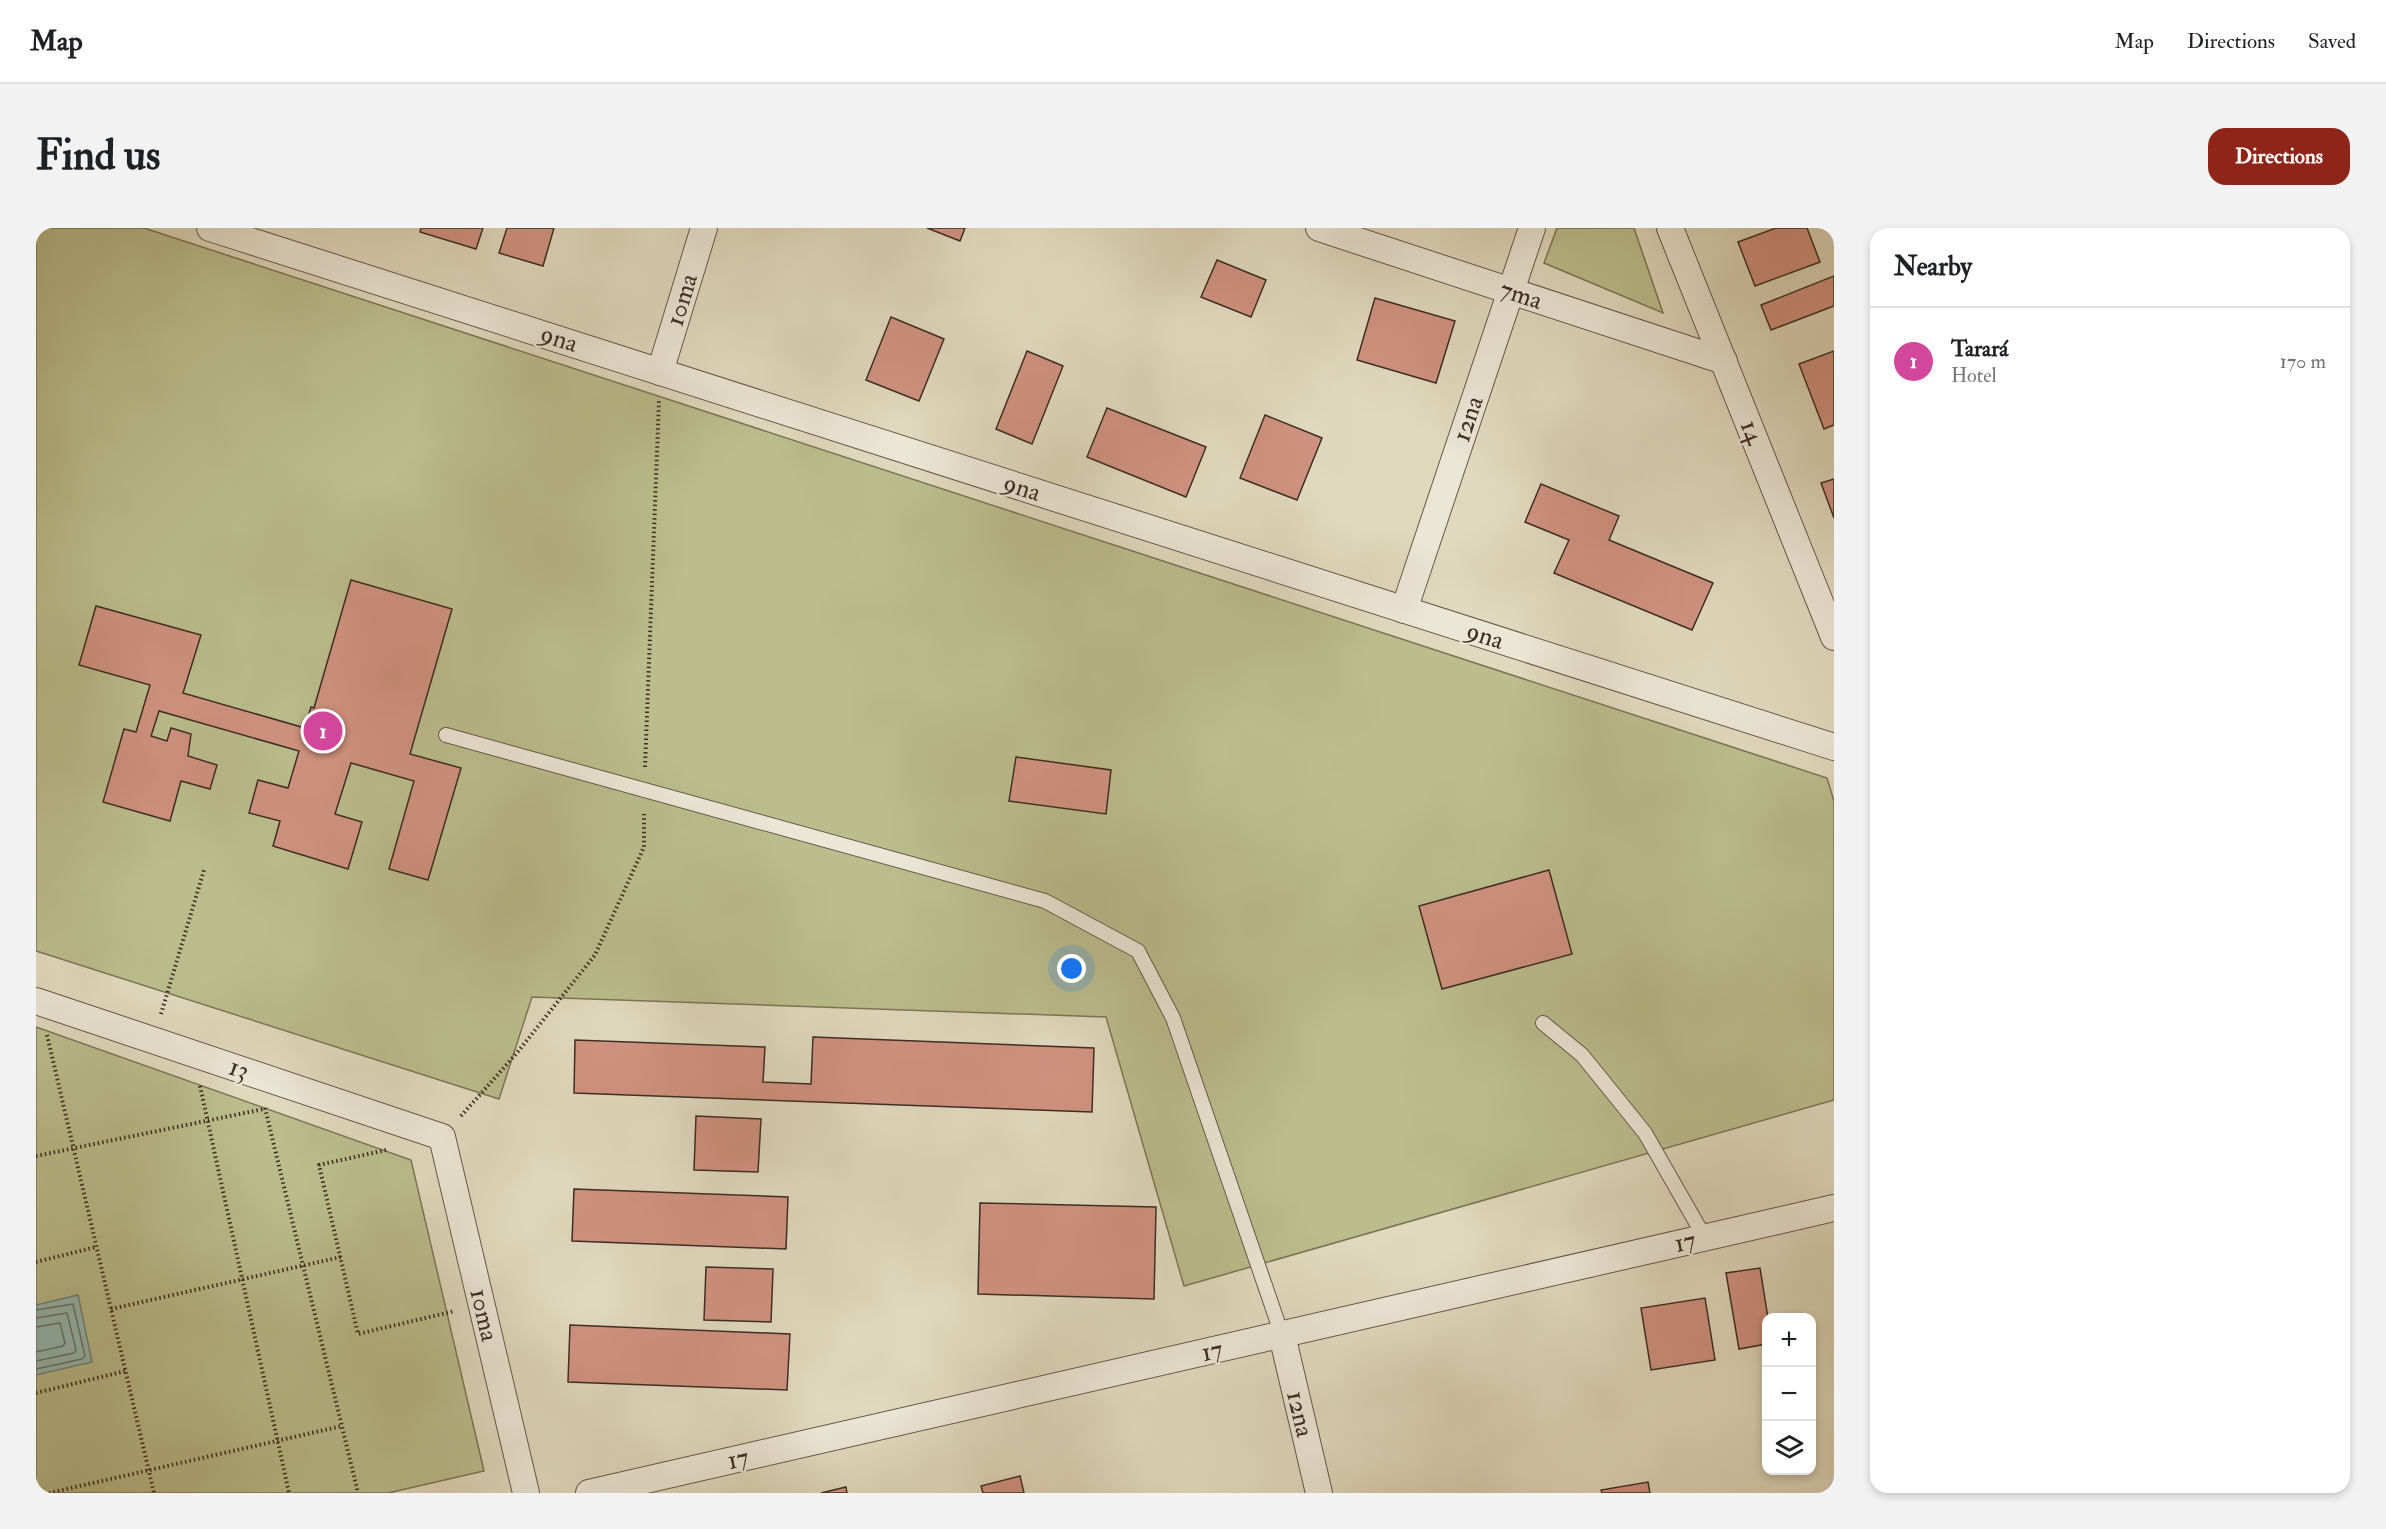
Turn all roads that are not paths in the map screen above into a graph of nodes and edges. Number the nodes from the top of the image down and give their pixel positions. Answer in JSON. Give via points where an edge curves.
{"nodes":[{"id":1,"x":210,"y":228,"type":"edge"},
{"id":2,"x":704,"y":228,"type":"edge"},
{"id":3,"x":1319,"y":228,"type":"edge"},
{"id":4,"x":1532,"y":228,"type":"edge"},
{"id":5,"x":1670,"y":228,"type":"edge"},
{"id":6,"x":1511,"y":291,"type":"junction"},
{"id":7,"x":1724,"y":361,"type":"junction"},
{"id":8,"x":660,"y":372,"type":"junction"},
{"id":9,"x":1404,"y":610,"type":"junction"},
{"id":10,"x":1834,"y":637,"type":"edge"},
{"id":11,"x":446,"y":735,"type":"dead end"},
{"id":12,"x":1834,"y":747,"type":"edge"},
{"id":13,"x":38,"y":1002,"type":"edge"},
{"id":14,"x":1543,"y":1023,"type":"dead end"},
{"id":15,"x":442,"y":1137,"type":"joint"},
{"id":16,"x":1834,"y":1208,"type":"edge"},
{"id":17,"x":1705,"y":1238,"type":"junction"},
{"id":18,"x":1282,"y":1335,"type":"junction"},
{"id":19,"x":526,"y":1493,"type":"edge"},
{"id":20,"x":590,"y":1493,"type":"edge"},
{"id":21,"x":1319,"y":1493,"type":"edge"}],
"edges":[{"from":1,"to":8,"type":"street","name":"9na"},
{"from":2,"to":8,"type":"street","name":"10ma"},
{"from":3,"to":6,"type":"street","name":"7ma"},
{"from":4,"to":6,"type":"street","name":"12na"},
{"from":5,"to":7,"type":"street","name":"14"},
{"from":6,"to":7,"type":"street","name":"7ma"},
{"from":6,"to":9,"type":"street","name":"12na"},
{"from":7,"to":10,"type":"street","name":"14"},
{"from":8,"to":9,"type":"street","name":"9na"},
{"from":9,"to":12,"type":"street","name":"9na"},
{"from":11,"to":18,"type":"lane","via":[[1045,901],[1138,951],[1173,1018]]},
{"from":13,"to":15,"type":"street","name":"13"},
{"from":14,"to":17,"type":"lane","via":[[1582,1055],[1645,1133]]},
{"from":15,"to":19,"type":"street","name":"10ma"},
{"from":16,"to":17,"type":"street","name":"17"},
{"from":17,"to":18,"type":"street","name":"17"},
{"from":18,"to":20,"type":"street","name":"17"},
{"from":18,"to":21,"type":"street","name":"12na"}]}
